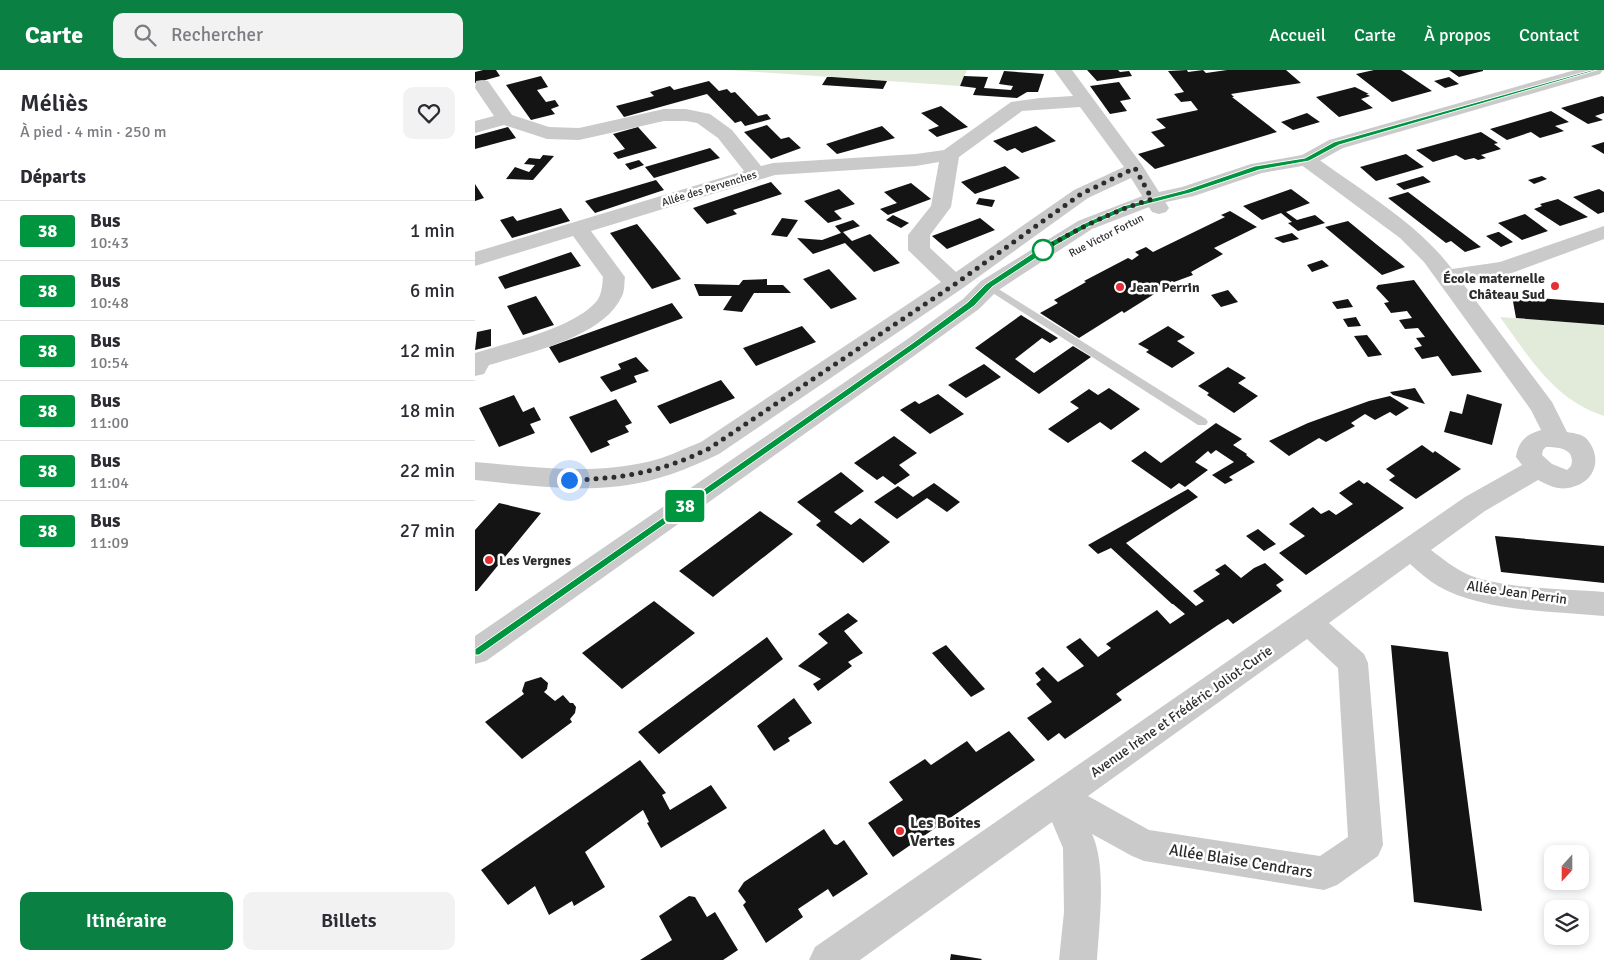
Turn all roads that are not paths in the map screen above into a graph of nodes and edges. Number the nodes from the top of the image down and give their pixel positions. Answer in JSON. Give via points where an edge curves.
{"nodes":[{"id":1,"x":1063,"y":70,"type":"edge"},
{"id":2,"x":1594,"y":70,"type":"edge"},
{"id":3,"x":482,"y":85,"type":"dead end"},
{"id":4,"x":1085,"y":101,"type":"junction"},
{"id":5,"x":505,"y":119,"type":"junction"},
{"id":6,"x":475,"y":127,"type":"edge"},
{"id":7,"x":950,"y":155,"type":"junction"},
{"id":8,"x":1307,"y":160,"type":"junction"},
{"id":9,"x":1135,"y":168,"type":"junction"},
{"id":10,"x":756,"y":173,"type":"junction"},
{"id":11,"x":1155,"y":204,"type":"junction"},
{"id":12,"x":579,"y":229,"type":"junction"},
{"id":13,"x":1604,"y":232,"type":"edge"},
{"id":14,"x":475,"y":259,"type":"edge"},
{"id":15,"x":1447,"y":277,"type":"junction"},
{"id":16,"x":979,"y":292,"type":"junction"},
{"id":17,"x":475,"y":368,"type":"edge"},
{"id":18,"x":1202,"y":422,"type":"dead end"},
{"id":19,"x":1567,"y":441,"type":"junction"},
{"id":20,"x":1604,"y":443,"type":"edge"},
{"id":21,"x":1538,"y":468,"type":"junction"},
{"id":22,"x":475,"y":470,"type":"edge"},
{"id":23,"x":1412,"y":550,"type":"junction"},
{"id":24,"x":1604,"y":604,"type":"edge"},
{"id":25,"x":1308,"y":622,"type":"junction"},
{"id":26,"x":475,"y":652,"type":"edge"},
{"id":27,"x":1058,"y":796,"type":"junction"},
{"id":28,"x":828,"y":960,"type":"edge"},
{"id":29,"x":1078,"y":960,"type":"edge"}],
"edges":[{"from":1,"to":4,"type":"street"},
{"from":2,"to":8,"type":"street","name":"Rue Victor Fortun","via":[[1336,144]]},
{"from":3,"to":5,"type":"street"},
{"from":4,"to":7,"type":"street","via":[[1017,106]]},
{"from":4,"to":9,"type":"street"},
{"from":5,"to":6,"type":"street"},
{"from":5,"to":10,"type":"street","via":[[547,133],[564,135],[665,115],[703,118],[725,134]]},
{"from":7,"to":10,"type":"street","name":"Allée des Pervenches"},
{"from":7,"to":16,"type":"street","via":[[941,207],[919,235],[919,250]]},
{"from":8,"to":11,"type":"street","name":"Rue Victor Fortun","via":[[1258,168]]},
{"from":8,"to":15,"type":"street","via":[[1407,234],[1432,257]]},
{"from":9,"to":11,"type":"street"},
{"from":9,"to":16,"type":"street","via":[[1081,194]]},
{"from":10,"to":12,"type":"street","name":"Allée des Pervenches"},
{"from":11,"to":16,"type":"street","name":"Rue Victor Fortun","via":[[1047,266]]},
{"from":12,"to":14,"type":"street","name":"Allée des Pervenches"},
{"from":12,"to":17,"type":"street","via":[[614,277],[611,296],[601,311],[569,329],[479,360]]},
{"from":13,"to":15,"type":"street","via":[[1504,268]]},
{"from":15,"to":19,"type":"street"},
{"from":16,"to":18,"type":"lane"},
{"from":16,"to":22,"type":"street","via":[[710,448],[673,465],[625,476],[569,480]]},
{"from":16,"to":26,"type":"street","name":"Rue Victor Fortun"},
{"from":19,"to":20,"type":"street"},
{"from":19,"to":21,"type":"street","via":[[1540,439],[1530,447],[1529,457]]},
{"from":19,"to":21,"type":"street","via":[[1588,454],[1592,465],[1590,472],[1584,477],[1567,480]]},
{"from":21,"to":23,"type":"street","name":"Avenue Irène et Frédéric Joliot-Curie","via":[[1475,504]]},
{"from":23,"to":24,"type":"street","name":"Allée Jean Perrin","via":[[1448,578],[1464,586]]},
{"from":23,"to":25,"type":"street","name":"Avenue Irène et Frédéric Joliot-Curie"},
{"from":25,"to":27,"type":"street","name":"Avenue Irène et Frédéric Joliot-Curie"},
{"from":25,"to":27,"type":"street","name":"Allée Blaise Cendrars","via":[[1353,663],[1366,845],[1324,873],[1181,851],[1144,845]]},
{"from":27,"to":28,"type":"street","name":"Avenue Irène et Frédéric Joliot-Curie"},
{"from":27,"to":29,"type":"street","via":[[1081,848],[1082,912]]}]}
